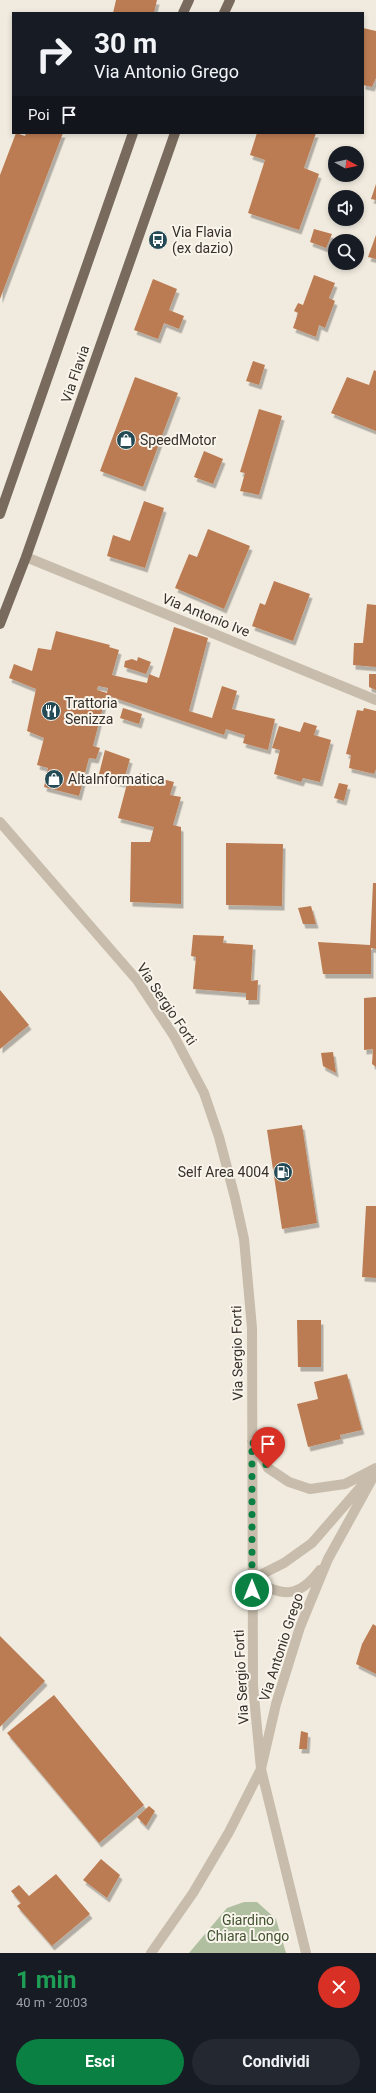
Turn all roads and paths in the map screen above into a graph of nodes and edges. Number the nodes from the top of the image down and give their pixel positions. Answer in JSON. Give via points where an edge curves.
{"nodes":[{"id":1,"x":189,"y":0,"type":"edge"},
{"id":2,"x":230,"y":0,"type":"edge"},
{"id":3,"x":183,"y":12,"type":"edge"},
{"id":4,"x":224,"y":12,"type":"edge"},
{"id":5,"x":132,"y":134,"type":"edge"},
{"id":6,"x":175,"y":134,"type":"edge"},
{"id":7,"x":1,"y":512,"type":"edge"},
{"id":8,"x":0,"y":522,"type":"edge"},
{"id":9,"x":26,"y":557,"type":"junction"},
{"id":10,"x":0,"y":624,"type":"edge"},
{"id":11,"x":376,"y":700,"type":"edge"},
{"id":12,"x":0,"y":822,"type":"edge"},
{"id":13,"x":252,"y":1441,"type":"junction"},
{"id":14,"x":376,"y":1470,"type":"edge"},
{"id":15,"x":328,"y":1559,"type":"junction"},
{"id":16,"x":252,"y":1579,"type":"junction"},
{"id":17,"x":261,"y":1769,"type":"junction"},
{"id":18,"x":151,"y":1953,"type":"edge"},
{"id":19,"x":306,"y":1953,"type":"edge"}],
"edges":[{"from":1,"to":3,"type":"main road"},
{"from":2,"to":4,"type":"main road"},
{"from":5,"to":7,"type":"main road","name":"Via Flavia"},
{"from":6,"to":9,"type":"main road","name":"Via Flavia"},
{"from":7,"to":8,"type":"street","name":"Via Flavia"},
{"from":9,"to":10,"type":"main road","name":"Via Flavia"},
{"from":9,"to":11,"type":"street","name":"Via Antonio Ive"},
{"from":12,"to":13,"type":"street","name":"Via Sergio Forti","via":[[137,980],[174,1036],[204,1093],[221,1145],[244,1239],[252,1328]]},
{"from":13,"to":14,"type":"street","via":[[268,1468],[289,1482],[310,1489],[345,1484]]},
{"from":13,"to":16,"type":"street","name":"Via Sergio Forti"},
{"from":14,"to":15,"type":"street","name":"Via Antonio Grego"},
{"from":14,"to":16,"type":"street","via":[[312,1543],[284,1563]]},
{"from":15,"to":16,"type":"street","name":"Via Antonio Grego","via":[[311,1581],[299,1590],[272,1590]]},
{"from":15,"to":17,"type":"street","name":"Via Antonio Grego","via":[[300,1627],[276,1704]]},
{"from":16,"to":17,"type":"street","name":"Via Sergio Forti","via":[[253,1686]]},
{"from":17,"to":18,"type":"street","via":[[229,1832]]},
{"from":17,"to":19,"type":"street","name":"Via Sergio Forti"}]}
